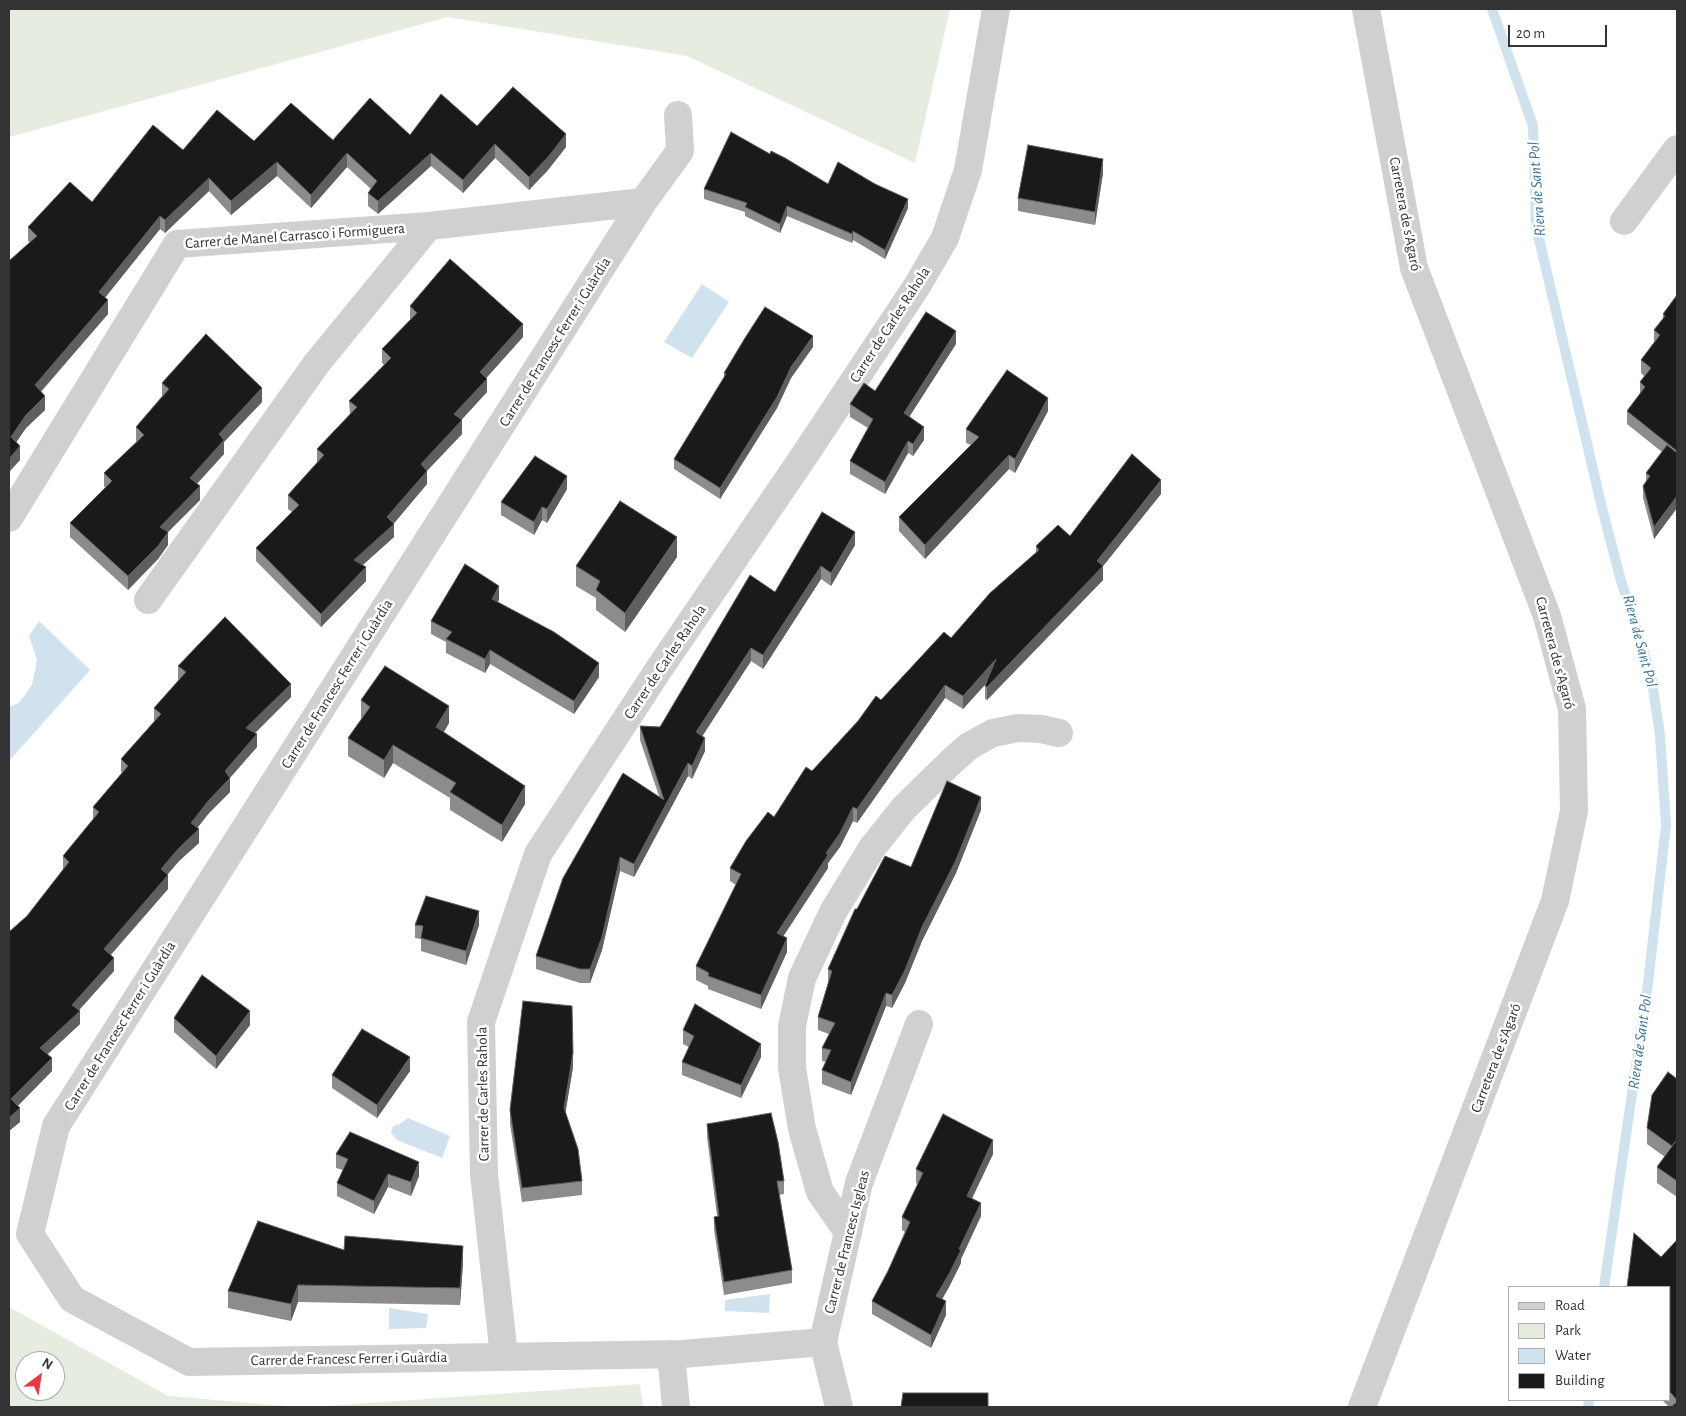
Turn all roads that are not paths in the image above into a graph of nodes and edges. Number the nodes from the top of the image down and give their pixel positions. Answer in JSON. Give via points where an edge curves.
{"nodes":[{"id":1,"x":996,"y":9,"type":"edge"},
{"id":2,"x":1366,"y":9,"type":"edge"},
{"id":3,"x":678,"y":115,"type":"dead end"},
{"id":4,"x":1677,"y":149,"type":"edge"},
{"id":5,"x":643,"y":202,"type":"junction"},
{"id":6,"x":1624,"y":221,"type":"dead end"},
{"id":7,"x":430,"y":226,"type":"junction"},
{"id":8,"x":9,"y":518,"type":"edge"},
{"id":9,"x":148,"y":600,"type":"dead end"},
{"id":10,"x":1059,"y":733,"type":"dead end"},
{"id":11,"x":919,"y":1024,"type":"dead end"},
{"id":12,"x":848,"y":1232,"type":"junction"},
{"id":13,"x":823,"y":1342,"type":"junction"},
{"id":14,"x":671,"y":1354,"type":"junction"},
{"id":15,"x":504,"y":1356,"type":"junction"},
{"id":16,"x":676,"y":1407,"type":"edge"},
{"id":17,"x":839,"y":1407,"type":"edge"},
{"id":18,"x":1362,"y":1407,"type":"edge"}],
"edges":[{"from":1,"to":15,"type":"street","name":"Carrer de Carles Rahola","via":[[968,170],[944,238],[917,286],[538,854],[481,1022],[484,1174]]},
{"from":2,"to":18,"type":"street","name":"Carretera de s'Agaró","via":[[1414,268],[1548,616],[1572,709],[1574,811],[1555,901]]},
{"from":3,"to":5,"type":"street","name":"Carrer de Francesc Ferrer i Guàrdia","via":[[680,152]]},
{"from":4,"to":6,"type":"street"},
{"from":5,"to":7,"type":"street","name":"Carrer de Manel Carrasco i Formiguera"},
{"from":5,"to":15,"type":"street","name":"Carrer de Francesc Ferrer i Guàrdia","via":[[56,1126],[30,1234],[72,1299],[189,1362]]},
{"from":7,"to":8,"type":"street","name":"Carrer de Manel Carrasco i Formiguera","via":[[177,244]]},
{"from":7,"to":9,"type":"street","via":[[317,363]]},
{"from":10,"to":12,"type":"street","via":[[1018,728],[992,732],[952,761],[904,808],[872,848],[833,912],[802,978],[792,1026],[792,1068],[802,1129],[820,1192]]},
{"from":11,"to":12,"type":"street","name":"Carrer de Francesc Isgleas","via":[[859,1183]]},
{"from":12,"to":13,"type":"street","name":"Carrer de Francesc Isgleas"},
{"from":13,"to":14,"type":"street","name":"Carrer de Francesc Ferrer i Guàrdia"},
{"from":13,"to":17,"type":"street","name":"Carrer de Francesc Isgleas"},
{"from":14,"to":15,"type":"street","name":"Carrer de Francesc Ferrer i Guàrdia"},
{"from":14,"to":16,"type":"street"}]}
